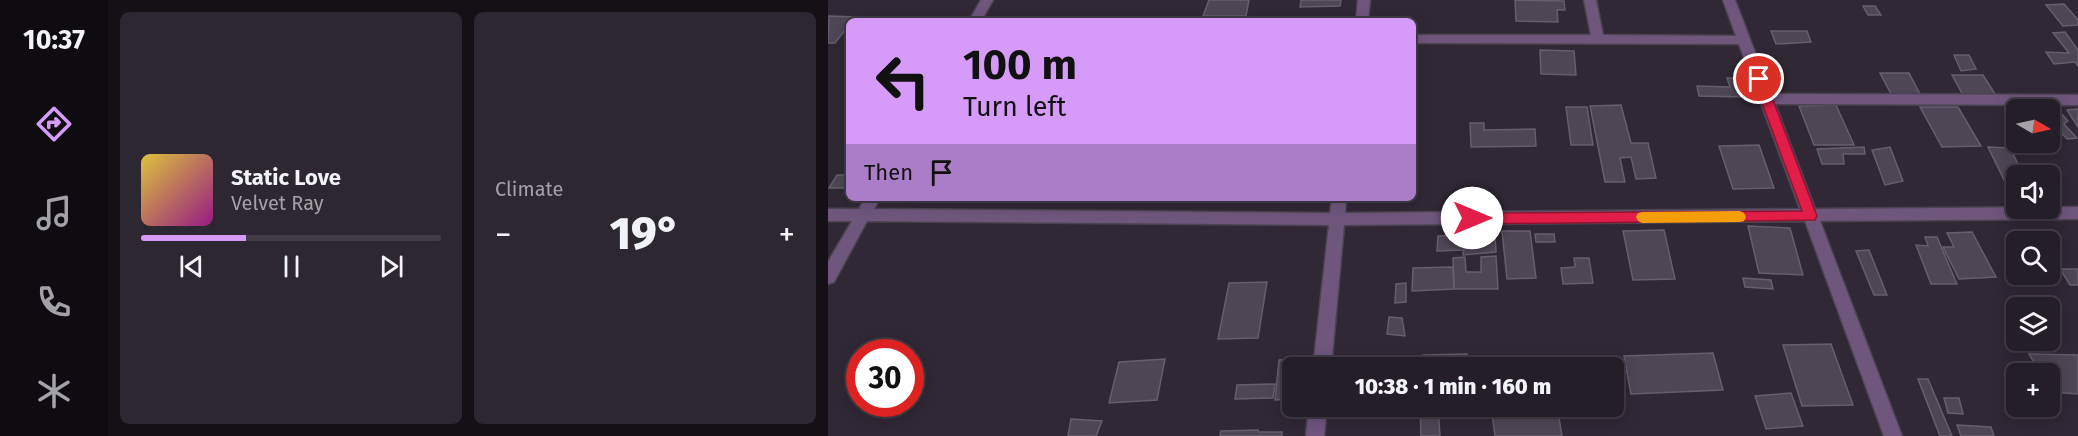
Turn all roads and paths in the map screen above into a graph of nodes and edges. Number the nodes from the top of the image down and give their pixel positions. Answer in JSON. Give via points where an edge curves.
{"nodes":[{"id":1,"x":987,"y":0,"type":"edge"},
{"id":2,"x":1365,"y":0,"type":"edge"},
{"id":3,"x":1590,"y":0,"type":"edge"},
{"id":4,"x":1729,"y":0,"type":"edge"},
{"id":5,"x":977,"y":18,"type":"edge"},
{"id":6,"x":1362,"y":18,"type":"edge"},
{"id":7,"x":1416,"y":39,"type":"edge"},
{"id":8,"x":1598,"y":40,"type":"junction"},
{"id":9,"x":1743,"y":40,"type":"junction"},
{"id":10,"x":1767,"y":99,"type":"junction"},
{"id":11,"x":2078,"y":100,"type":"edge"},
{"id":12,"x":871,"y":201,"type":"edge"},
{"id":13,"x":1339,"y":201,"type":"edge"},
{"id":14,"x":2078,"y":213,"type":"edge"},
{"id":15,"x":828,"y":215,"type":"edge"},
{"id":16,"x":862,"y":215,"type":"junction"},
{"id":17,"x":1810,"y":216,"type":"junction"},
{"id":18,"x":1336,"y":219,"type":"junction"},
{"id":19,"x":828,"y":277,"type":"edge"},
{"id":20,"x":1323,"y":357,"type":"edge"},
{"id":21,"x":1317,"y":417,"type":"edge"},
{"id":22,"x":1315,"y":436,"type":"edge"},
{"id":23,"x":1893,"y":436,"type":"edge"}],
"edges":[{"from":1,"to":5,"type":"street"},
{"from":2,"to":6,"type":"street"},
{"from":3,"to":8,"type":"street"},
{"from":4,"to":9,"type":"street"},
{"from":7,"to":8,"type":"street"},
{"from":8,"to":9,"type":"street"},
{"from":9,"to":10,"type":"street"},
{"from":10,"to":11,"type":"street"},
{"from":10,"to":17,"type":"street"},
{"from":12,"to":16,"type":"street"},
{"from":13,"to":18,"type":"street"},
{"from":14,"to":17,"type":"street"},
{"from":15,"to":16,"type":"street"},
{"from":16,"to":18,"type":"street"},
{"from":16,"to":19,"type":"street"},
{"from":17,"to":18,"type":"street"},
{"from":17,"to":23,"type":"street"},
{"from":18,"to":20,"type":"street"},
{"from":21,"to":22,"type":"street"}]}
